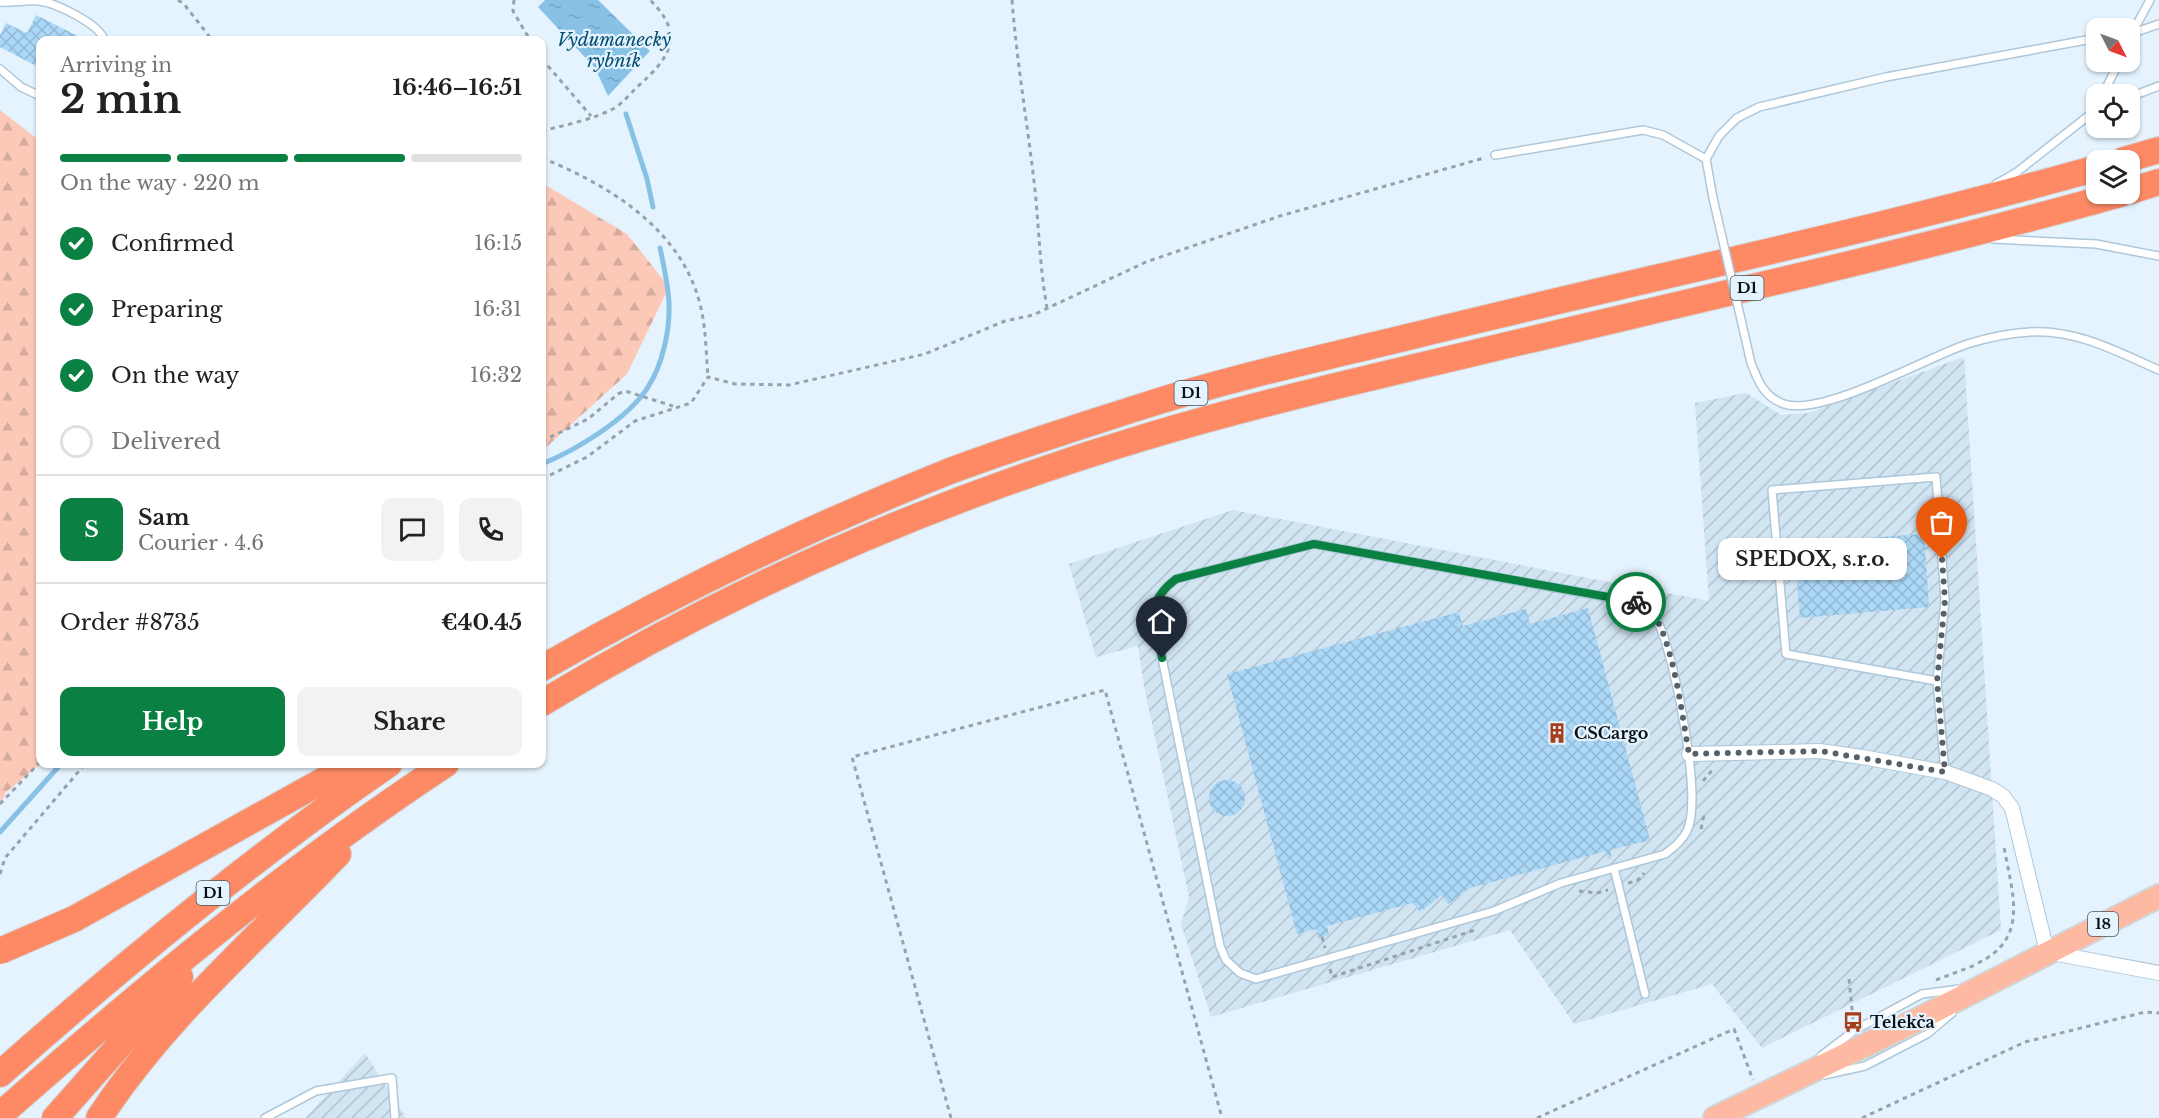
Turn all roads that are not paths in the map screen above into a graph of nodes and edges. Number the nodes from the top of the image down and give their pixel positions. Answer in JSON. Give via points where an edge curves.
{"nodes":[{"id":1,"x":2150,"y":0,"type":"edge"},
{"id":2,"x":0,"y":2,"type":"edge"},
{"id":3,"x":2140,"y":18,"type":"edge"},
{"id":4,"x":2159,"y":24,"type":"edge"},
{"id":5,"x":2140,"y":31,"type":"edge"},
{"id":6,"x":103,"y":36,"type":"edge"},
{"id":7,"x":2086,"y":40,"type":"edge"},
{"id":8,"x":0,"y":69,"type":"edge"},
{"id":9,"x":2159,"y":86,"type":"edge"},
{"id":10,"x":2140,"y":93,"type":"edge"},
{"id":11,"x":36,"y":94,"type":"edge"},
{"id":12,"x":2086,"y":118,"type":"edge"},
{"id":13,"x":2159,"y":150,"type":"edge"},
{"id":14,"x":1495,"y":155,"type":"road end"},
{"id":15,"x":2140,"y":155,"type":"edge"},
{"id":16,"x":1706,"y":159,"type":"junction"},
{"id":17,"x":2086,"y":171,"type":"edge"},
{"id":18,"x":2159,"y":182,"type":"edge"},
{"id":19,"x":2140,"y":188,"type":"edge"},
{"id":20,"x":2086,"y":203,"type":"edge"},
{"id":21,"x":1961,"y":204,"type":"junction"},
{"id":22,"x":1963,"y":237,"type":"junction"},
{"id":23,"x":2159,"y":256,"type":"edge"},
{"id":24,"x":2159,"y":370,"type":"edge"},
{"id":25,"x":546,"y":666,"type":"edge"},
{"id":26,"x":1937,"y":681,"type":"junction"},
{"id":27,"x":546,"y":701,"type":"edge"},
{"id":28,"x":1689,"y":754,"type":"junction"},
{"id":29,"x":346,"y":768,"type":"edge"},
{"id":30,"x":383,"y":768,"type":"edge"},
{"id":31,"x":440,"y":768,"type":"edge"},
{"id":32,"x":1945,"y":772,"type":"junction"},
{"id":33,"x":389,"y":801,"type":"junction"},
{"id":34,"x":1614,"y":868,"type":"junction"},
{"id":35,"x":2159,"y":896,"type":"edge"},
{"id":36,"x":220,"y":927,"type":"junction"},
{"id":37,"x":0,"y":951,"type":"edge"},
{"id":38,"x":2047,"y":952,"type":"junction"},
{"id":39,"x":2159,"y":973,"type":"edge"},
{"id":40,"x":1645,"y":994,"type":"dead end"},
{"id":41,"x":0,"y":1074,"type":"edge"},
{"id":42,"x":0,"y":1115,"type":"edge"},
{"id":43,"x":55,"y":1118,"type":"edge"},
{"id":44,"x":99,"y":1118,"type":"edge"},
{"id":45,"x":265,"y":1118,"type":"edge"},
{"id":46,"x":395,"y":1118,"type":"edge"},
{"id":47,"x":1715,"y":1118,"type":"edge"}],
"edges":[{"from":1,"to":3,"type":"lane"},
{"from":2,"to":6,"type":"lane","via":[[37,1],[57,6]]},
{"from":4,"to":5,"type":"lane"},
{"from":7,"to":16,"type":"lane","via":[[1886,77],[1759,107],[1737,118]]},
{"from":8,"to":11,"type":"lane"},
{"from":9,"to":10,"type":"lane"},
{"from":12,"to":21,"type":"lane","via":[[2017,172]]},
{"from":13,"to":15,"type":"highway"},
{"from":14,"to":16,"type":"lane","via":[[1642,130],[1663,135]]},
{"from":16,"to":24,"type":"lane","bridge":true,"via":[[1751,363],[1759,385],[1785,404],[1806,406],[1868,386],[1966,344],[2031,332],[2099,343]]},
{"from":17,"to":21,"type":"highway","number":"D1"},
{"from":18,"to":19,"type":"highway"},
{"from":20,"to":22,"type":"highway","number":"D1"},
{"from":21,"to":25,"type":"highway","number":"D1","via":[[1289,366],[1141,406],[955,469],[880,499],[692,586]]},
{"from":22,"to":23,"type":"lane","via":[[2096,244]]},
{"from":22,"to":27,"type":"highway","number":"D1","via":[[1238,411],[1087,456],[963,500],[802,567],[659,637]]},
{"from":26,"to":26,"type":"lane","via":[[1945,600],[1936,477],[1772,490],[1786,654]]},
{"from":26,"to":32,"type":"lane"},
{"from":28,"to":32,"type":"street","via":[[1820,751]]},
{"from":28,"to":34,"type":"lane","via":[[1692,812],[1688,830],[1665,854]]},
{"from":28,"to":34,"type":"lane","via":[[1661,627],[1639,603],[1314,544],[1176,579],[1155,600],[1154,614],[1220,946],[1226,960],[1240,973],[1256,979],[1328,960],[1494,911],[1561,883]]},
{"from":29,"to":37,"type":"highway","bridge":true,"via":[[74,919]]},
{"from":30,"to":41,"type":"highway","number":"D1","via":[[215,892]]},
{"from":31,"to":33,"type":"highway","number":"D1"},
{"from":32,"to":38,"type":"street","via":[[1992,789],[2012,808]]},
{"from":33,"to":36,"type":"highway","number":"D1"},
{"from":33,"to":44,"type":"highway","via":[[184,1009],[143,1056]]},
{"from":34,"to":40,"type":"lane"},
{"from":35,"to":38,"type":"main road","number":"18"},
{"from":36,"to":42,"type":"highway","number":"D1"},
{"from":36,"to":43,"type":"highway","via":[[165,996]]},
{"from":38,"to":39,"type":"street"},
{"from":38,"to":47,"type":"main road","number":"18","via":[[1981,974],[1786,1083]]},
{"from":45,"to":46,"type":"lane","via":[[316,1091],[392,1078]]}]}
